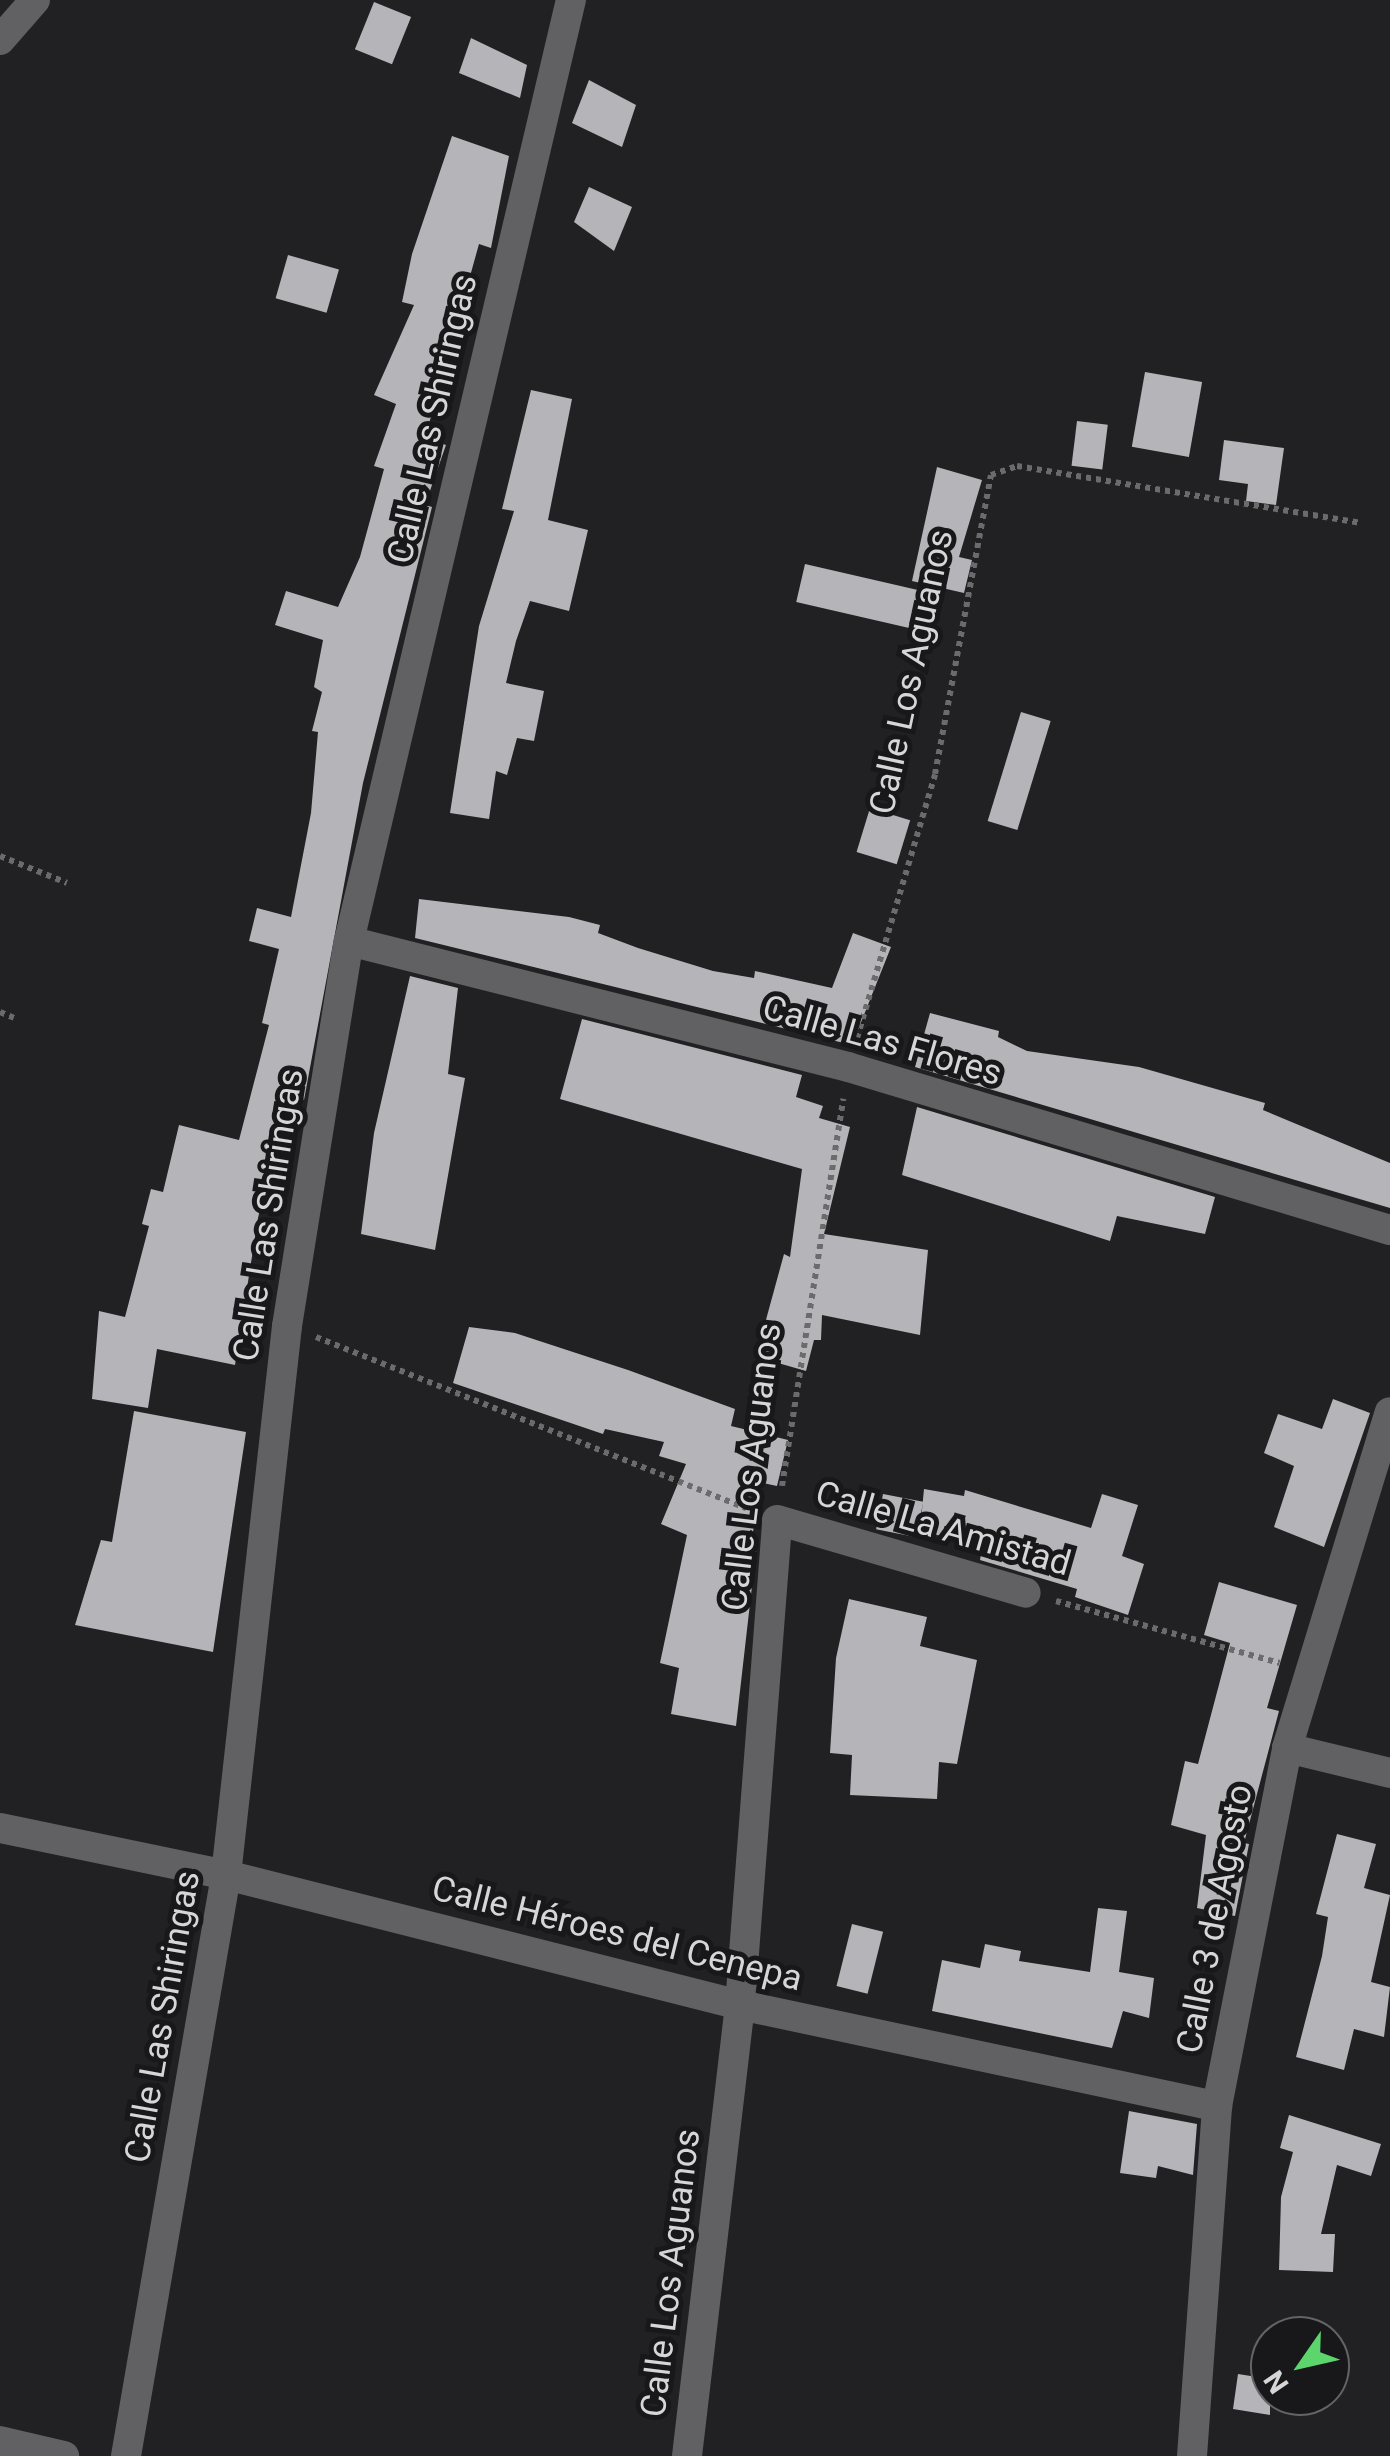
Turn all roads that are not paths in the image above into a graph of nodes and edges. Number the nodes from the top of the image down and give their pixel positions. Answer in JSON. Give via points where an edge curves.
{"nodes":[{"id":1,"x":35,"y":0,"type":"edge"},
{"id":2,"x":571,"y":0,"type":"edge"},
{"id":3,"x":0,"y":40,"type":"edge"},
{"id":4,"x":349,"y":941,"type":"junction"},
{"id":5,"x":1390,"y":1230,"type":"edge"},
{"id":6,"x":1390,"y":1412,"type":"edge"},
{"id":7,"x":777,"y":1520,"type":"joint"},
{"id":8,"x":1026,"y":1593,"type":"road end"},
{"id":9,"x":1287,"y":1748,"type":"junction"},
{"id":10,"x":1390,"y":1773,"type":"edge"},
{"id":11,"x":0,"y":1828,"type":"edge"},
{"id":12,"x":226,"y":1875,"type":"junction"},
{"id":13,"x":740,"y":2005,"type":"junction"},
{"id":14,"x":1217,"y":2106,"type":"junction"},
{"id":15,"x":0,"y":2441,"type":"edge"},
{"id":16,"x":64,"y":2456,"type":"edge"},
{"id":17,"x":126,"y":2456,"type":"edge"},
{"id":18,"x":688,"y":2456,"type":"edge"},
{"id":19,"x":1192,"y":2456,"type":"edge"}],
"edges":[{"from":1,"to":3,"type":"street"},
{"from":2,"to":4,"type":"street","name":"Calle Las Shiringas"},
{"from":4,"to":5,"type":"street","name":"Calle Las Flores","via":[[848,1067]]},
{"from":4,"to":12,"type":"street","name":"Calle Las Shiringas","via":[[287,1326]]},
{"from":6,"to":9,"type":"street","name":"Calle 3 de Agosto"},
{"from":7,"to":8,"type":"street","name":"Calle La Amistad"},
{"from":7,"to":13,"type":"street","name":"Calle Los Aguanos"},
{"from":9,"to":10,"type":"street"},
{"from":9,"to":14,"type":"street","name":"Calle 3 de Agosto"},
{"from":11,"to":12,"type":"street","name":"Calle Héroes del Cenepa"},
{"from":12,"to":13,"type":"street","name":"Calle Héroes del Cenepa"},
{"from":12,"to":17,"type":"street","name":"Calle Las Shiringas"},
{"from":13,"to":14,"type":"street","name":"Calle Héroes del Cenepa"},
{"from":13,"to":18,"type":"street","name":"Calle Los Aguanos"},
{"from":14,"to":19,"type":"street","name":"Calle 3 de Agosto"},
{"from":15,"to":16,"type":"street"}]}
